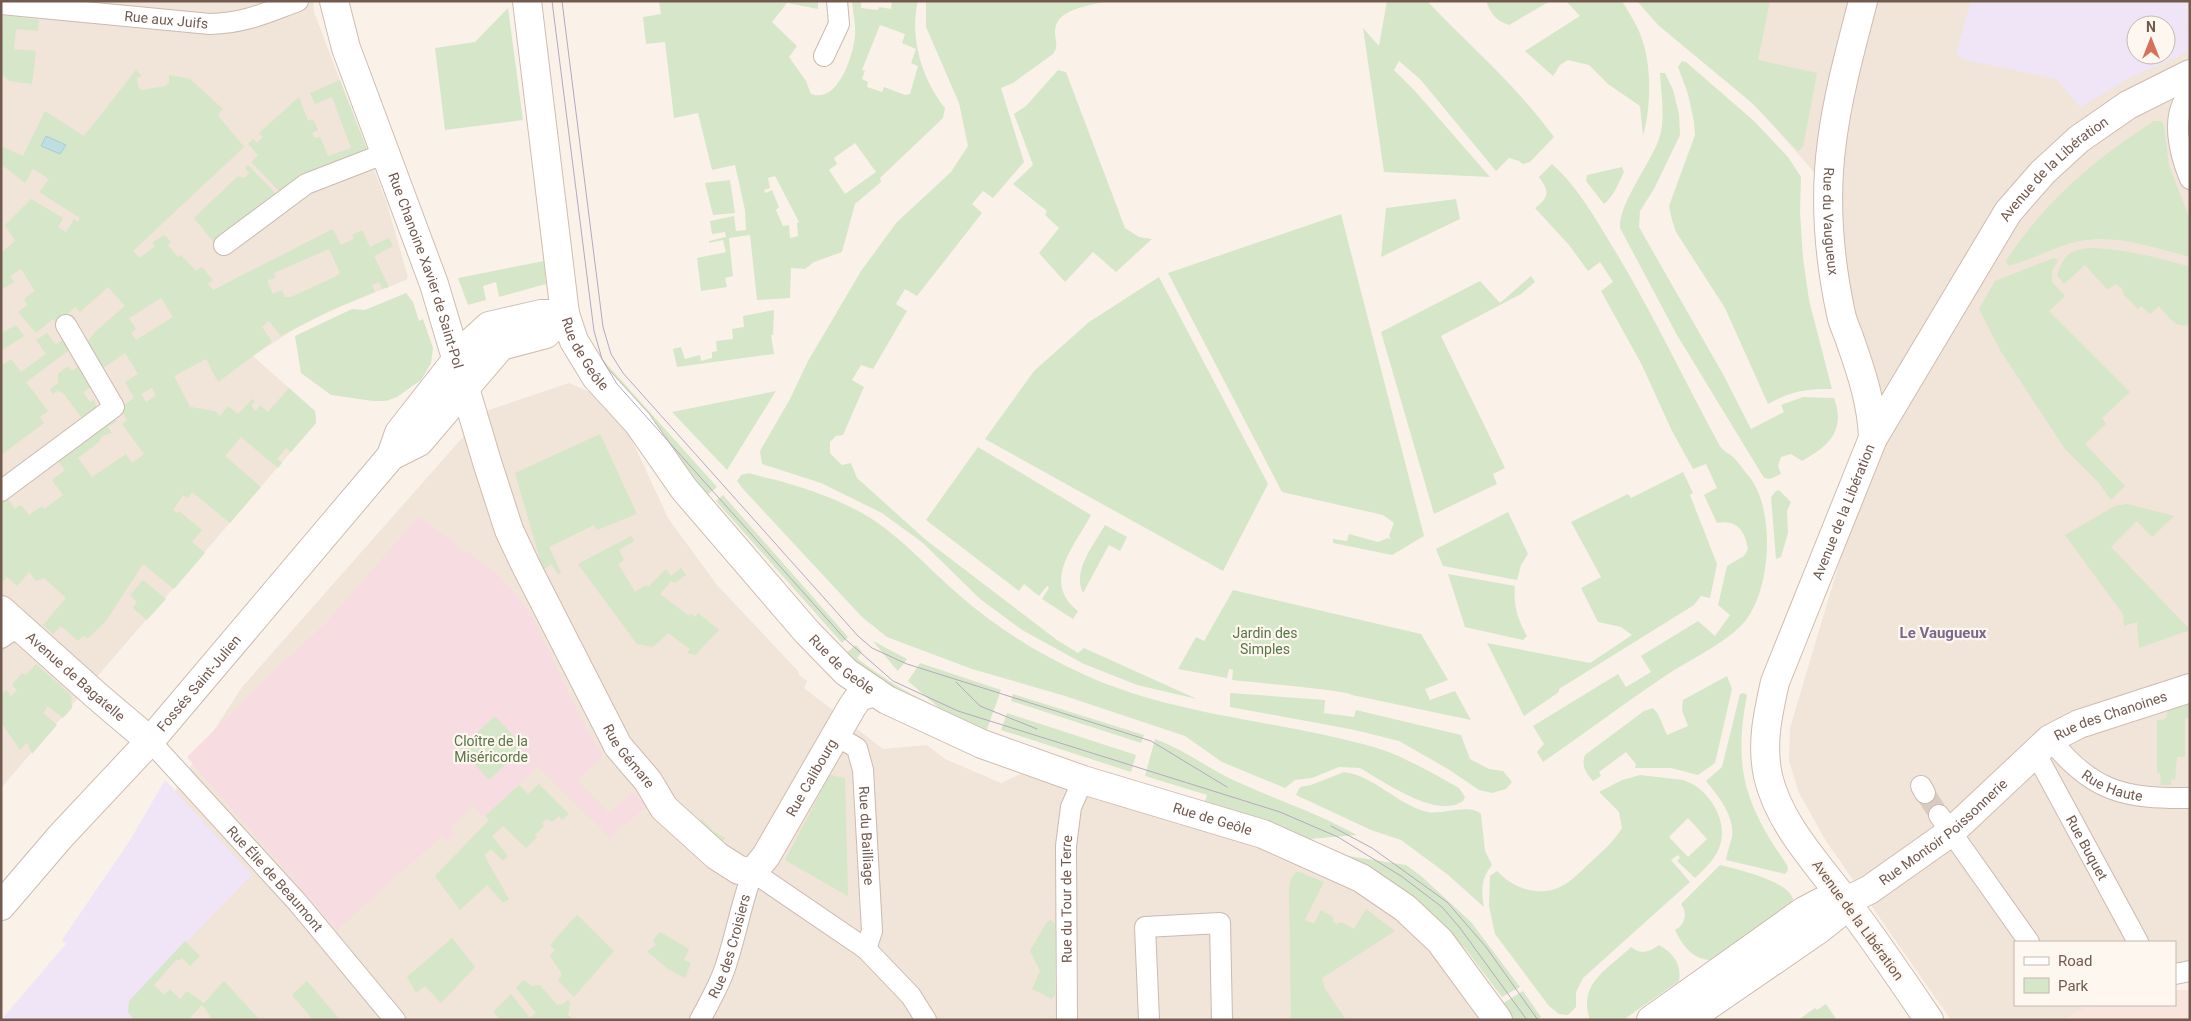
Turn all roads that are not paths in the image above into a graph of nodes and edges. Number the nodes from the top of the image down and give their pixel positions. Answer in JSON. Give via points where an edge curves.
{"nodes":[{"id":1,"x":298,"y":1,"type":"edge"},
{"id":2,"x":334,"y":1,"type":"edge"},
{"id":3,"x":527,"y":1,"type":"edge"},
{"id":4,"x":837,"y":1,"type":"edge"},
{"id":5,"x":1863,"y":1,"type":"edge"},
{"id":6,"x":1,"y":4,"type":"edge"},
{"id":7,"x":824,"y":56,"type":"dead end"},
{"id":8,"x":2190,"y":74,"type":"edge"},
{"id":9,"x":2185,"y":101,"type":"edge"},
{"id":10,"x":2128,"y":105,"type":"junction"},
{"id":11,"x":386,"y":152,"type":"junction"},
{"id":12,"x":2190,"y":179,"type":"edge"},
{"id":13,"x":224,"y":246,"type":"dead end"},
{"id":14,"x":565,"y":314,"type":"junction"},
{"id":15,"x":66,"y":325,"type":"dead end"},
{"id":16,"x":457,"y":360,"type":"junction"},
{"id":17,"x":466,"y":387,"type":"junction"},
{"id":18,"x":435,"y":423,"type":"junction"},
{"id":19,"x":477,"y":429,"type":"junction"},
{"id":20,"x":1873,"y":438,"type":"junction"},
{"id":21,"x":390,"y":456,"type":"junction"},
{"id":22,"x":1,"y":491,"type":"edge"},
{"id":23,"x":7,"y":625,"type":"edge"},
{"id":24,"x":846,"y":672,"type":"junction"},
{"id":25,"x":2190,"y":688,"type":"edge"},
{"id":26,"x":875,"y":692,"type":"junction"},
{"id":27,"x":852,"y":707,"type":"junction"},
{"id":28,"x":835,"y":735,"type":"junction"},
{"id":29,"x":150,"y":742,"type":"junction"},
{"id":30,"x":2043,"y":746,"type":"junction"},
{"id":31,"x":1083,"y":780,"type":"junction"},
{"id":32,"x":2190,"y":798,"type":"edge"},
{"id":33,"x":1945,"y":824,"type":"junction"},
{"id":34,"x":753,"y":872,"type":"junction"},
{"id":35,"x":1846,"y":901,"type":"junction"},
{"id":36,"x":1,"y":906,"type":"edge"},
{"id":37,"x":2028,"y":941,"type":"edge"},
{"id":38,"x":2138,"y":941,"type":"edge"},
{"id":39,"x":866,"y":949,"type":"junction"},
{"id":40,"x":2190,"y":971,"type":"edge"},
{"id":41,"x":2176,"y":974,"type":"edge"},
{"id":42,"x":394,"y":1020,"type":"edge"},
{"id":43,"x":700,"y":1020,"type":"edge"},
{"id":44,"x":926,"y":1020,"type":"edge"},
{"id":45,"x":1067,"y":1020,"type":"edge"},
{"id":46,"x":1149,"y":1020,"type":"edge"},
{"id":47,"x":1222,"y":1020,"type":"edge"},
{"id":48,"x":1498,"y":1020,"type":"edge"},
{"id":49,"x":1650,"y":1020,"type":"edge"},
{"id":50,"x":1687,"y":1020,"type":"edge"},
{"id":51,"x":1929,"y":1020,"type":"edge"}],
"edges":[{"from":1,"to":6,"type":"street","name":"Rue aux Juifs","via":[[236,23],[210,24]]},
{"from":2,"to":11,"type":"main road","name":"Rue Chanoine Xavier de Saint-Pol","via":[[346,48]]},
{"from":3,"to":14,"type":"main road","name":"Rue de Geôle"},
{"from":4,"to":7,"type":"street","via":[[838,24]]},
{"from":5,"to":20,"type":"main road","name":"Rue du Vaugueux","via":[[1837,115],[1828,189],[1831,258],[1841,317],[1866,393]]},
{"from":8,"to":10,"type":"main road","name":"Avenue de la Libération"},
{"from":9,"to":10,"type":"street","via":[[2162,98]]},
{"from":9,"to":12,"type":"street","via":[[2179,143]]},
{"from":10,"to":20,"type":"main road","name":"Avenue de la Libération","via":[[2062,153],[2008,212]]},
{"from":11,"to":13,"type":"street","via":[[306,184]]},
{"from":11,"to":16,"type":"main road","name":"Rue Chanoine Xavier de Saint-Pol","via":[[434,284]]},
{"from":14,"to":16,"type":"main road","name":"Fossés Saint-Julien","via":[[541,314],[489,326]]},
{"from":14,"to":17,"type":"main road","name":"Fossés Saint-Julien","via":[[546,334],[501,346]]},
{"from":14,"to":24,"type":"main road","name":"Rue de Geôle","via":[[574,341],[596,377],[638,422],[684,489],[807,632]]},
{"from":15,"to":22,"type":"street","via":[[114,407]]},
{"from":16,"to":17,"type":"main road","name":"Rue Chanoine Xavier de Saint-Pol"},
{"from":16,"to":21,"type":"main road","name":"Fossés Saint-Julien","via":[[399,433]]},
{"from":17,"to":18,"type":"main road","name":"Fossés Saint-Julien"},
{"from":17,"to":19,"type":"main road","name":"Rue Gémare"},
{"from":18,"to":19,"type":"main road","via":[[466,422]]},
{"from":18,"to":21,"type":"main road","name":"Fossés Saint-Julien","via":[[419,442]]},
{"from":19,"to":34,"type":"main road","name":"Rue Gémare","via":[[509,530],[618,746],[648,781],[664,808],[717,856],[738,870]]},
{"from":20,"to":35,"type":"main road","name":"Avenue de la Libération","via":[[1775,682],[1764,740],[1768,775],[1776,800],[1795,833]]},
{"from":21,"to":29,"type":"main road","name":"Fossés Saint-Julien"},
{"from":23,"to":29,"type":"main road","name":"Avenue de Bagatelle"},
{"from":24,"to":26,"type":"main road","name":"Rue de Geôle"},
{"from":24,"to":27,"type":"street","via":[[853,693]]},
{"from":25,"to":30,"type":"main road","name":"Rue des Chanoines","via":[[2079,724]]},
{"from":26,"to":27,"type":"main road","name":"Rue Calibourg","via":[[859,697]]},
{"from":26,"to":31,"type":"main road","name":"Rue de Geôle","via":[[955,733]]},
{"from":27,"to":28,"type":"main road","name":"Rue Calibourg"},
{"from":28,"to":34,"type":"main road","name":"Rue Calibourg","via":[[766,856]]},
{"from":28,"to":39,"type":"street","name":"Rue du Bailliage","via":[[857,748],[863,770],[872,931]]},
{"from":29,"to":36,"type":"main road","name":"Fossés Saint-Julien","via":[[60,837]]},
{"from":29,"to":42,"type":"street","name":"Rue Élie de Beaumont","via":[[298,903]]},
{"from":30,"to":32,"type":"street","name":"Rue Haute","via":[[2117,793],[2153,798]]},
{"from":30,"to":33,"type":"main road","name":"Rue Montoir Poissonnerie"},
{"from":30,"to":38,"type":"street","name":"Rue Buquet"},
{"from":31,"to":45,"type":"street","name":"Rue du Tour de Terre","via":[[1071,807],[1066,846]]},
{"from":31,"to":48,"type":"main road","name":"Rue de Geôle","via":[[1263,834],[1361,878],[1405,908],[1440,941]]},
{"from":33,"to":35,"type":"main road","name":"Rue Montoir Poissonnerie","via":[[1869,890]]},
{"from":33,"to":37,"type":"street"},
{"from":34,"to":39,"type":"street","name":"Rue Gémare"},
{"from":34,"to":43,"type":"street","name":"Rue des Croisiers","via":[[742,901],[725,969]]},
{"from":35,"to":49,"type":"main road","name":"Rue Montoir Poissonnerie","via":[[1821,902],[1804,911]]},
{"from":35,"to":50,"type":"main road","name":"Rue Montoir Poissonnerie","via":[[1838,914],[1818,930]]},
{"from":35,"to":51,"type":"main road","name":"Avenue de la Libération"},
{"from":39,"to":44,"type":"street","name":"Rue Gémare","via":[[911,996]]},
{"from":40,"to":41,"type":"street"},
{"from":46,"to":47,"type":"street","via":[[1145,927],[1220,923]]}]}
